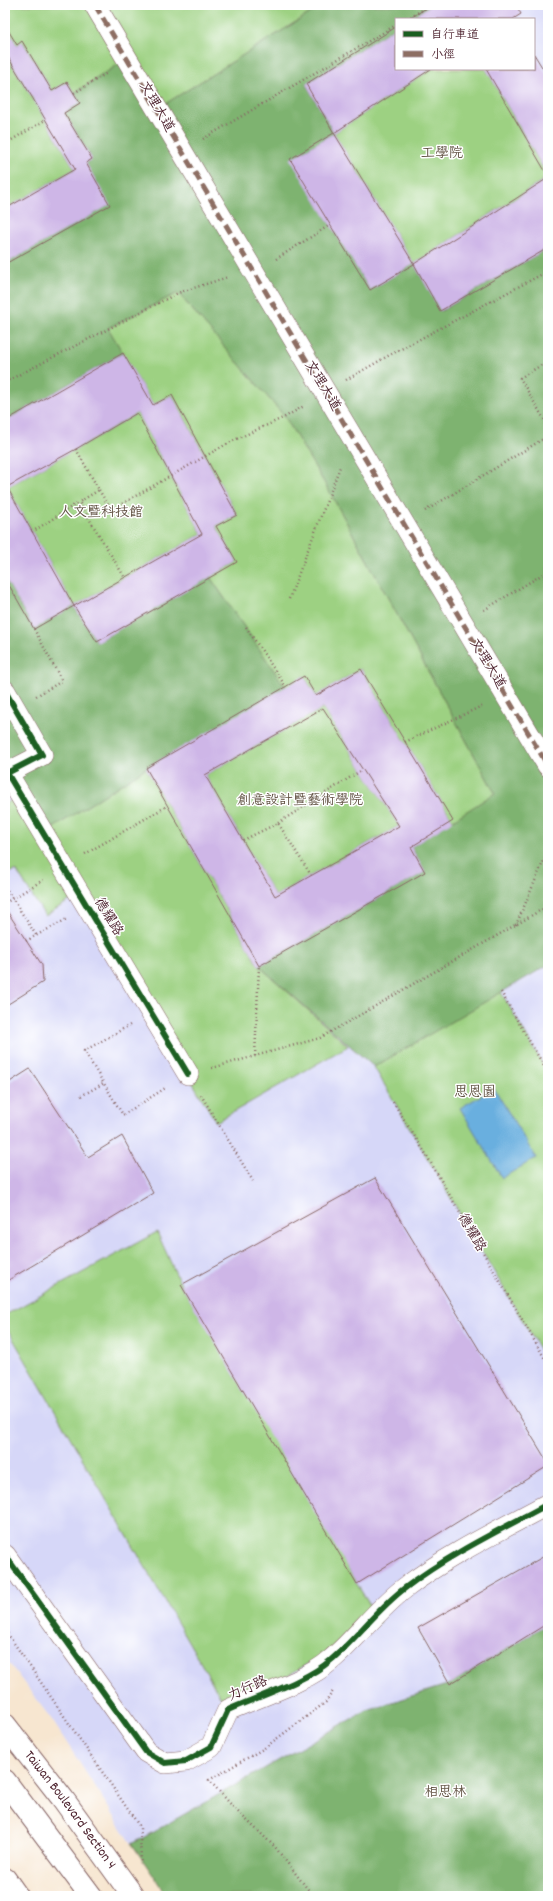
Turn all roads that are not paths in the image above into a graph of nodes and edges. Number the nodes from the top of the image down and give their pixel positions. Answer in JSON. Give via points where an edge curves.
{"nodes":[{"id":1,"x":95,"y":5,"type":"edge"},
{"id":2,"x":10,"y":699,"type":"edge"},
{"id":3,"x":548,"y":766,"type":"edge"},
{"id":4,"x":188,"y":1074,"type":"road end"},
{"id":5,"x":548,"y":1504,"type":"edge"},
{"id":6,"x":5,"y":1555,"type":"edge"},
{"id":7,"x":5,"y":1725,"type":"edge"},
{"id":8,"x":5,"y":1781,"type":"edge"},
{"id":9,"x":5,"y":1879,"type":"edge"},
{"id":10,"x":17,"y":1896,"type":"edge"},
{"id":11,"x":91,"y":1896,"type":"edge"},
{"id":12,"x":133,"y":1896,"type":"edge"}],
"edges":[{"from":1,"to":3,"type":"street","name":"文理大道"},
{"from":2,"to":4,"type":"street","name":"德耀路","via":[[42,755],[8,773]]},
{"from":5,"to":6,"type":"street","name":"力行路","via":[[436,1566],[404,1588],[331,1661],[305,1677],[228,1710],[211,1747],[186,1761],[164,1763],[146,1752]]},
{"from":7,"to":12,"type":"main road","name":"Taiwan Boulevard Section 4","via":[[63,1799]]},
{"from":8,"to":11,"type":"main road"},
{"from":9,"to":10,"type":"main road"}]}
